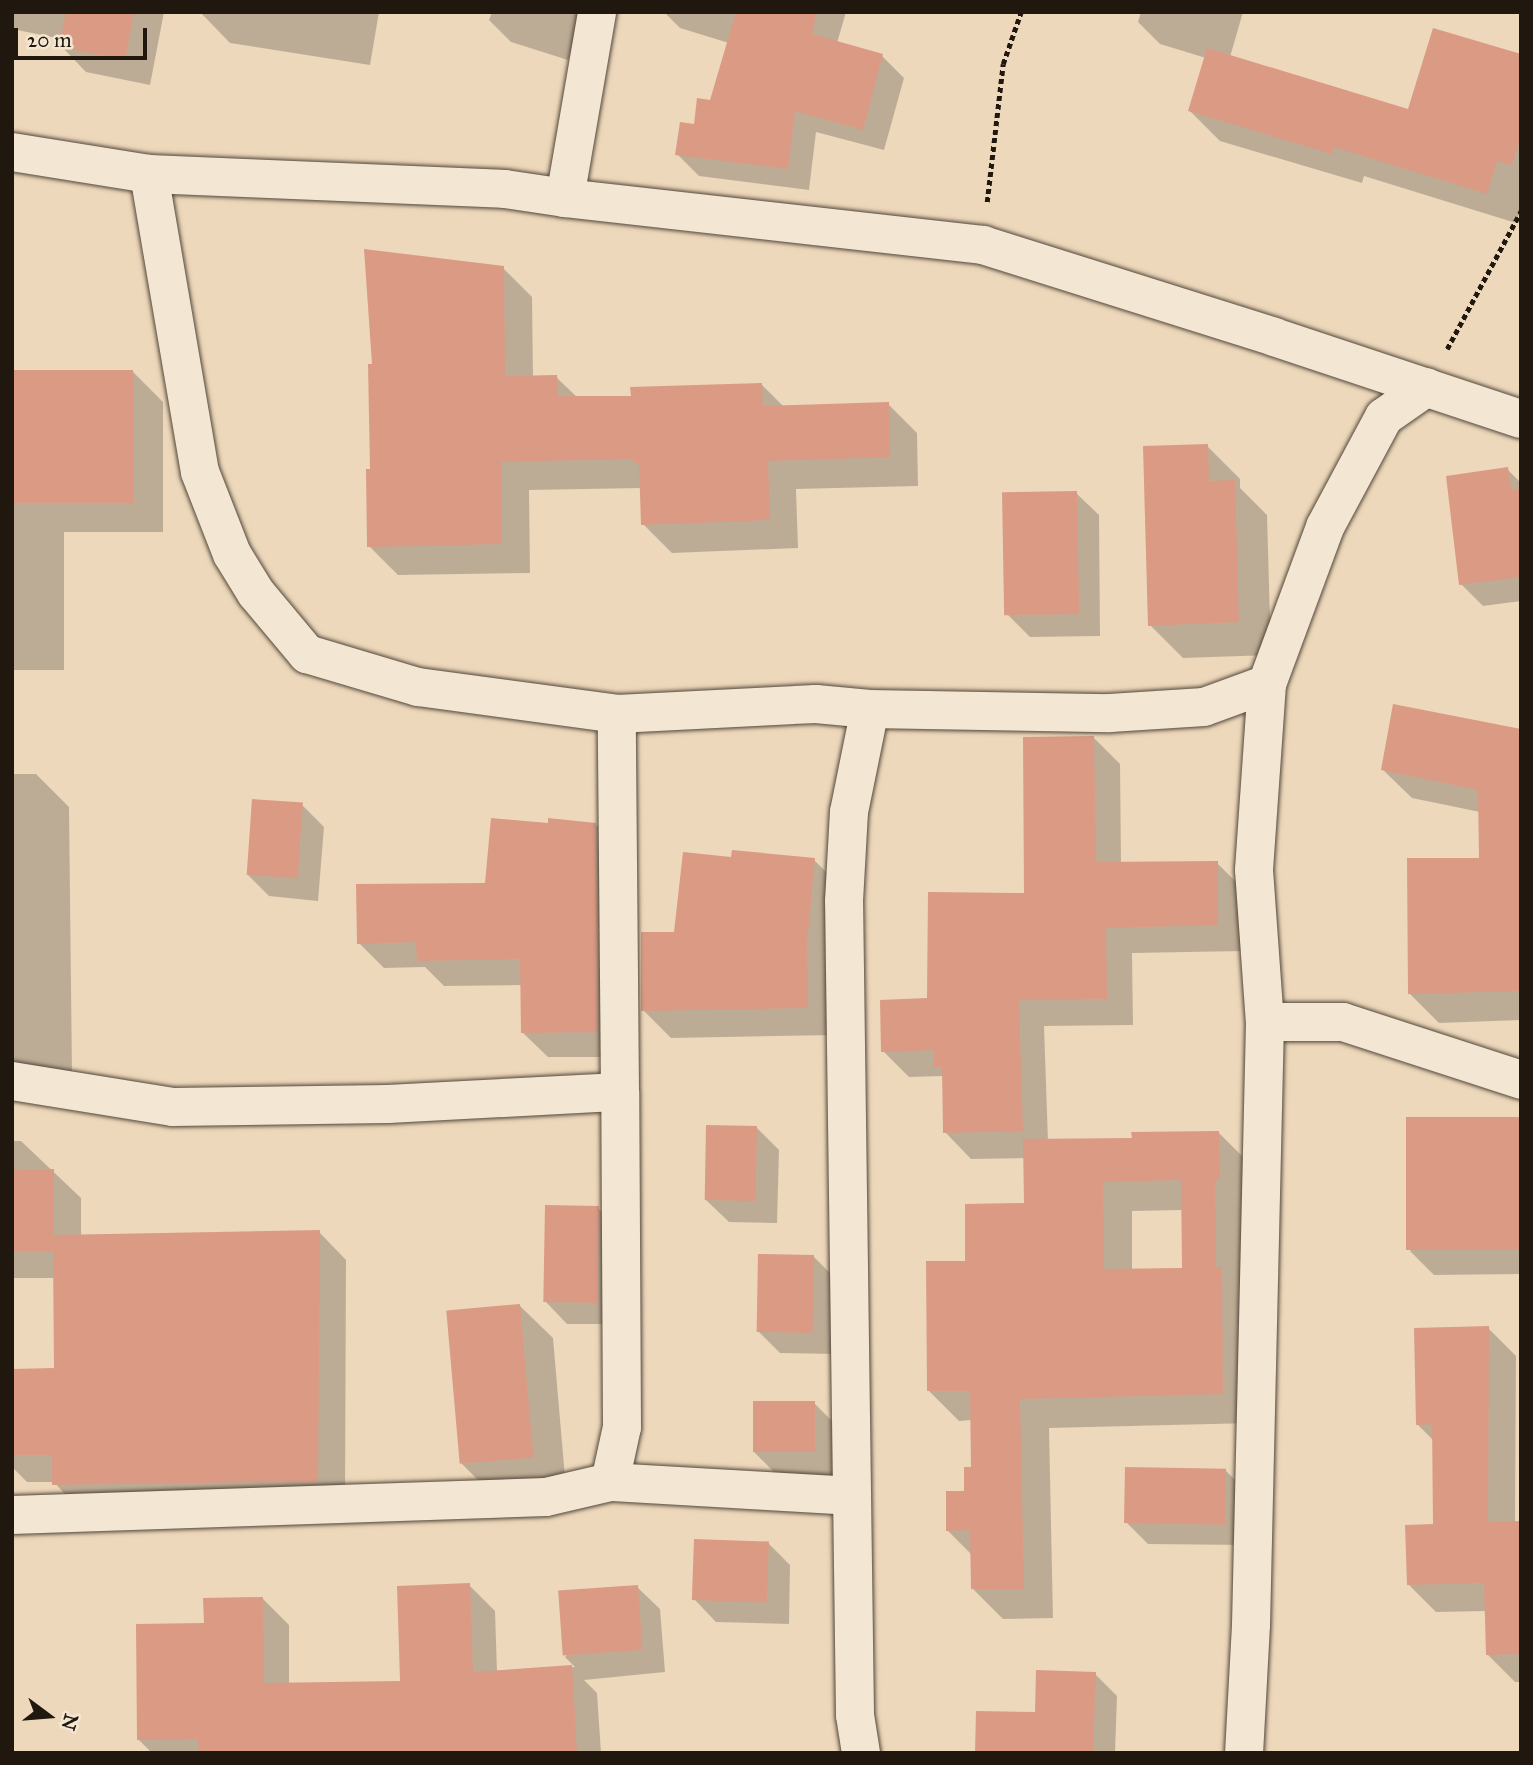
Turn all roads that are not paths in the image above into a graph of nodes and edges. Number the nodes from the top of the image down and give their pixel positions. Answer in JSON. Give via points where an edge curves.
{"nodes":[{"id":1,"x":597,"y":12,"type":"edge"},
{"id":2,"x":12,"y":152,"type":"edge"},
{"id":3,"x":149,"y":173,"type":"junction"},
{"id":4,"x":565,"y":198,"type":"junction"},
{"id":5,"x":1427,"y":387,"type":"junction"},
{"id":6,"x":1521,"y":419,"type":"edge"},
{"id":7,"x":1267,"y":684,"type":"junction"},
{"id":8,"x":870,"y":709,"type":"junction"},
{"id":9,"x":617,"y":714,"type":"junction"},
{"id":10,"x":1265,"y":1022,"type":"junction"},
{"id":11,"x":1521,"y":1080,"type":"edge"},
{"id":12,"x":12,"y":1082,"type":"edge"},
{"id":13,"x":620,"y":1092,"type":"junction"},
{"id":14,"x":610,"y":1482,"type":"junction"},
{"id":15,"x":852,"y":1496,"type":"junction"},
{"id":16,"x":12,"y":1515,"type":"edge"},
{"id":17,"x":861,"y":1753,"type":"edge"},
{"id":18,"x":1244,"y":1753,"type":"edge"}],
"edges":[{"from":1,"to":4,"type":"street"},
{"from":2,"to":3,"type":"street"},
{"from":3,"to":4,"type":"street","via":[[505,189]]},
{"from":3,"to":9,"type":"street","via":[[200,472],[232,554],[256,593],[307,654],[418,687]]},
{"from":4,"to":5,"type":"street","via":[[982,245]]},
{"from":5,"to":6,"type":"street"},
{"from":5,"to":7,"type":"street","via":[[1384,416],[1325,527]]},
{"from":7,"to":8,"type":"street","via":[[1204,707],[1110,713]]},
{"from":7,"to":10,"type":"street","via":[[1254,870]]},
{"from":8,"to":9,"type":"street","via":[[816,704]]},
{"from":8,"to":15,"type":"street","via":[[849,812],[844,901]]},
{"from":9,"to":13,"type":"street"},
{"from":10,"to":11,"type":"street","via":[[1343,1022]]},
{"from":10,"to":18,"type":"street"},
{"from":12,"to":13,"type":"street","via":[[173,1107],[388,1104]]},
{"from":13,"to":14,"type":"street","via":[[622,1427]]},
{"from":14,"to":15,"type":"street"},
{"from":14,"to":16,"type":"street","via":[[546,1497]]},
{"from":15,"to":17,"type":"street","via":[[855,1715]]}]}
